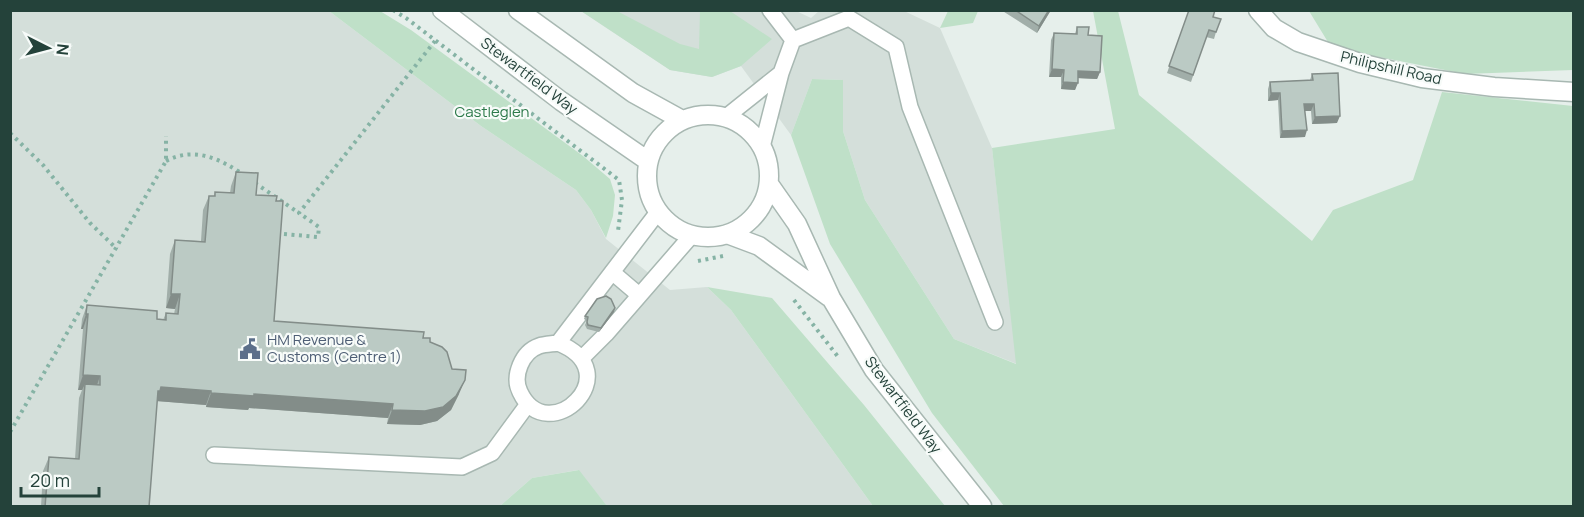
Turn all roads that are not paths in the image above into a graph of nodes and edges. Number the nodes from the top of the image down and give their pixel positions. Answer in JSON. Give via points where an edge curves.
{"nodes":[{"id":1,"x":442,"y":10,"type":"edge"},
{"id":2,"x":518,"y":10,"type":"edge"},
{"id":3,"x":770,"y":10,"type":"edge"},
{"id":4,"x":1258,"y":10,"type":"edge"},
{"id":5,"x":793,"y":40,"type":"junction"},
{"id":6,"x":781,"y":73,"type":"junction"},
{"id":7,"x":1574,"y":92,"type":"edge"},
{"id":8,"x":726,"y":117,"type":"junction"},
{"id":9,"x":682,"y":120,"type":"junction"},
{"id":10,"x":762,"y":147,"type":"junction"},
{"id":11,"x":648,"y":161,"type":"junction"},
{"id":12,"x":769,"y":184,"type":"junction"},
{"id":13,"x":658,"y":212,"type":"junction"},
{"id":14,"x":727,"y":234,"type":"junction"},
{"id":15,"x":692,"y":235,"type":"junction"},
{"id":16,"x":612,"y":272,"type":"junction"},
{"id":17,"x":639,"y":295,"type":"junction"},
{"id":18,"x":831,"y":298,"type":"junction"},
{"id":19,"x":995,"y":322,"type":"dead end"},
{"id":20,"x":558,"y":343,"type":"junction"},
{"id":21,"x":581,"y":359,"type":"junction"},
{"id":22,"x":528,"y":404,"type":"junction"},
{"id":23,"x":214,"y":455,"type":"dead end"},
{"id":24,"x":982,"y":507,"type":"edge"}],
"edges":[{"from":1,"to":11,"type":"street","name":"Stewartfield Way","via":[[561,101]]},
{"from":2,"to":9,"type":"street","via":[[633,93]]},
{"from":3,"to":5,"type":"lane"},
{"from":4,"to":7,"type":"street","name":"Philipshill Road","via":[[1274,28],[1298,42],[1360,63],[1422,78]]},
{"from":5,"to":6,"type":"lane"},
{"from":5,"to":19,"type":"lane","via":[[849,18],[896,47],[910,107]]},
{"from":6,"to":8,"type":"lane"},
{"from":6,"to":10,"type":"lane"},
{"from":8,"to":9,"type":"street","via":[[696,115]]},
{"from":8,"to":10,"type":"street","via":[[741,124]]},
{"from":9,"to":11,"type":"street","via":[[667,130]]},
{"from":10,"to":12,"type":"street"},
{"from":11,"to":13,"type":"street","via":[[650,196]]},
{"from":12,"to":14,"type":"street","via":[[755,215]]},
{"from":12,"to":18,"type":"street","name":"Stewartfield Way","via":[[797,224]]},
{"from":13,"to":15,"type":"street","via":[[673,226]]},
{"from":13,"to":16,"type":"lane"},
{"from":14,"to":15,"type":"street"},
{"from":14,"to":18,"type":"street","name":"Stewartfield Way","via":[[759,246]]},
{"from":15,"to":17,"type":"lane"},
{"from":16,"to":17,"type":"lane"},
{"from":16,"to":20,"type":"lane"},
{"from":17,"to":21,"type":"lane"},
{"from":18,"to":24,"type":"street","name":"Stewartfield Way","via":[[874,370]]},
{"from":20,"to":21,"type":"lane"},
{"from":20,"to":22,"type":"lane","via":[[538,346],[523,359],[517,374],[519,390]]},
{"from":21,"to":22,"type":"lane","via":[[587,374],[585,390],[576,403],[565,411],[552,413]]},
{"from":22,"to":23,"type":"lane","via":[[492,453],[462,467]]}]}
